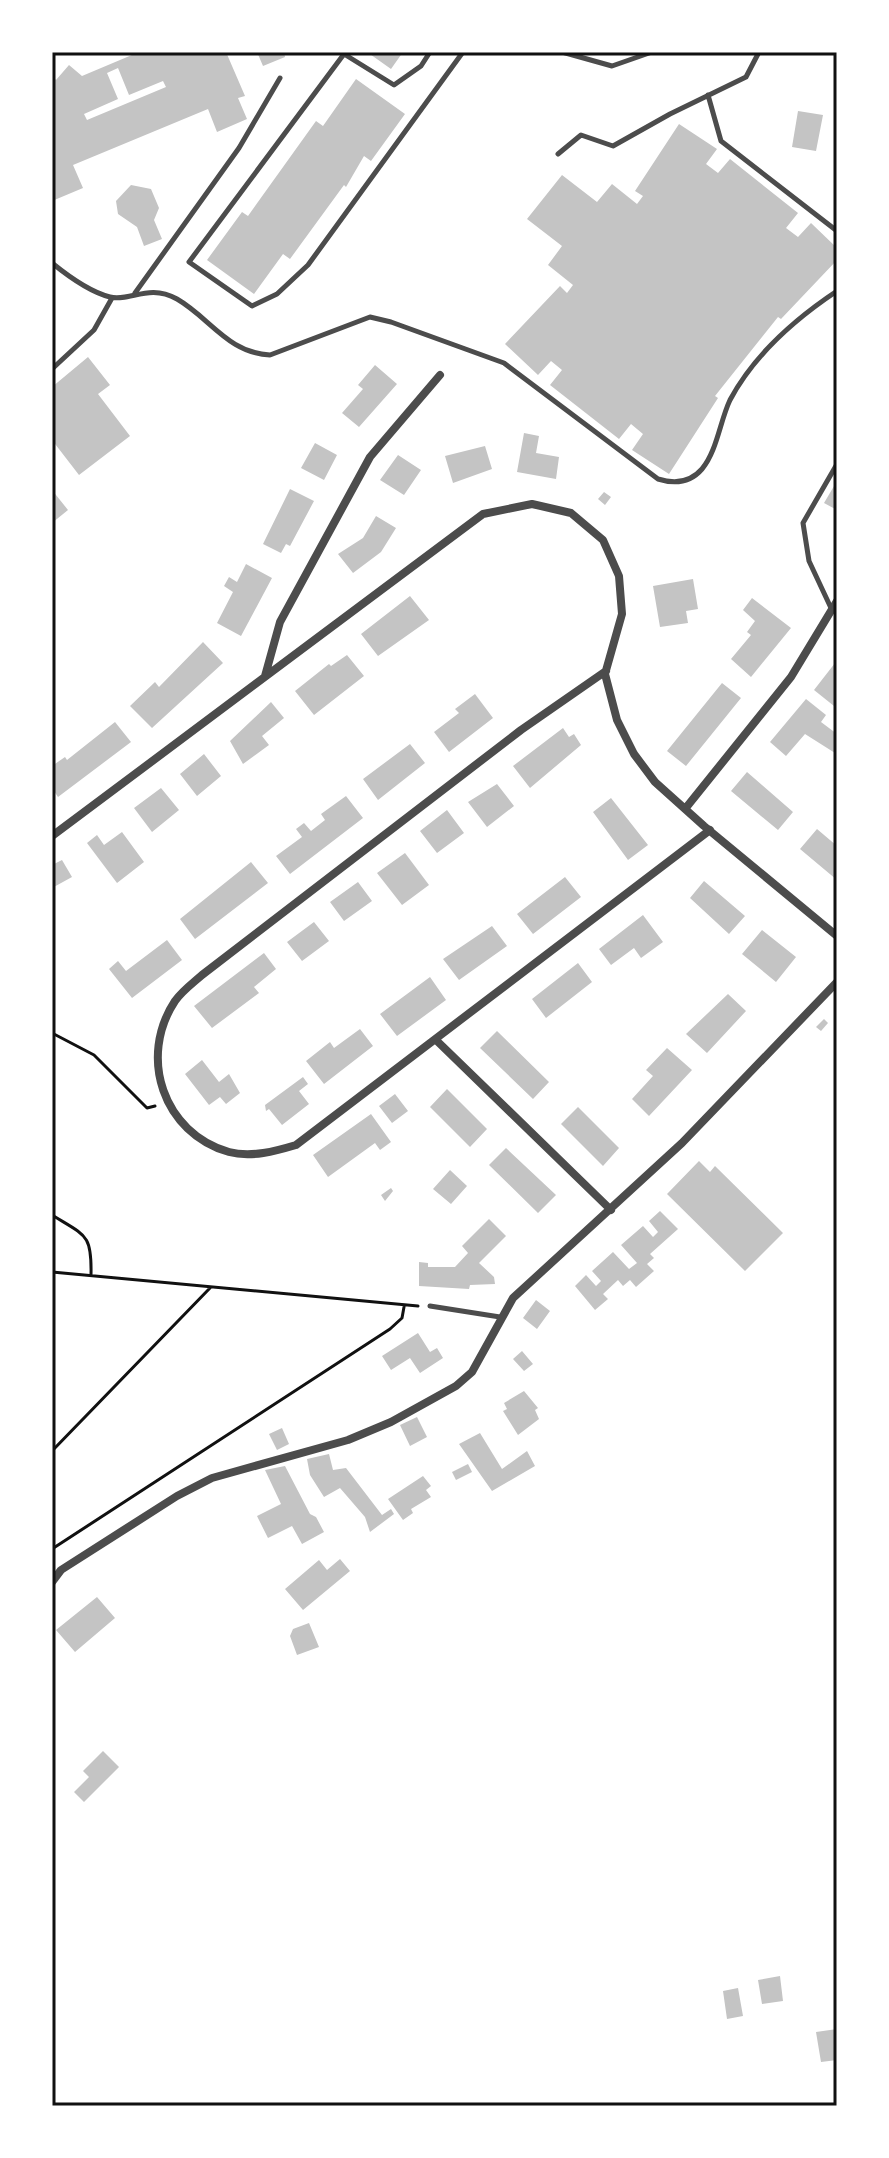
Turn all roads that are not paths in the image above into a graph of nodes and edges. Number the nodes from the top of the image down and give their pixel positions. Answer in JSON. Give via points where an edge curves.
{"nodes":[{"id":1,"x":430,"y":52,"type":"edge"},
{"id":2,"x":463,"y":52,"type":"edge"},
{"id":3,"x":562,"y":52,"type":"edge"},
{"id":4,"x":652,"y":52,"type":"edge"},
{"id":5,"x":759,"y":52,"type":"edge"},
{"id":6,"x":280,"y":78,"type":"dead end"},
{"id":7,"x":708,"y":95,"type":"junction"},
{"id":8,"x":558,"y":154,"type":"dead end"},
{"id":9,"x":837,"y":231,"type":"edge"},
{"id":10,"x":52,"y":263,"type":"edge"},
{"id":11,"x":837,"y":291,"type":"edge"},
{"id":12,"x":134,"y":293,"type":"junction"},
{"id":13,"x":112,"y":298,"type":"junction"},
{"id":14,"x":52,"y":369,"type":"edge"},
{"id":15,"x":440,"y":375,"type":"dead end"},
{"id":16,"x":837,"y":464,"type":"edge"},
{"id":17,"x":834,"y":605,"type":"edge"},
{"id":18,"x":606,"y":671,"type":"junction"},
{"id":19,"x":265,"y":677,"type":"junction"},
{"id":20,"x":685,"y":809,"type":"junction"},
{"id":21,"x":710,"y":830,"type":"junction"},
{"id":22,"x":52,"y":836,"type":"edge"},
{"id":23,"x":837,"y":936,"type":"edge"},
{"id":24,"x":837,"y":984,"type":"edge"},
{"id":25,"x":436,"y":1040,"type":"junction"},
{"id":26,"x":611,"y":1210,"type":"junction"},
{"id":27,"x":430,"y":1306,"type":"road end"},
{"id":28,"x":500,"y":1317,"type":"junction"},
{"id":29,"x":52,"y":1582,"type":"edge"}],
"edges":[{"from":1,"to":2,"type":"lane","via":[[421,66],[394,85],[344,54],[189,262],[252,306],[277,294],[308,265]]},
{"from":3,"to":4,"type":"lane","via":[[612,66]]},
{"from":5,"to":7,"type":"lane","via":[[746,77]]},
{"from":6,"to":12,"type":"lane","via":[[239,148]]},
{"from":7,"to":8,"type":"lane","via":[[613,146],[581,135]]},
{"from":7,"to":9,"type":"lane","via":[[721,141]]},
{"from":10,"to":13,"type":"lane"},
{"from":11,"to":12,"type":"lane","via":[[777,339],[746,377],[731,398],[702,470],[671,483],[658,479],[504,363],[453,343],[370,317],[270,355],[256,355],[219,336],[176,299],[147,290]]},
{"from":12,"to":13,"type":"lane"},
{"from":13,"to":14,"type":"lane","via":[[94,330]]},
{"from":15,"to":19,"type":"street","via":[[370,457],[280,622]]},
{"from":16,"to":17,"type":"lane","via":[[803,523],[809,561]]},
{"from":17,"to":20,"type":"street","via":[[791,677]]},
{"from":18,"to":19,"type":"street","via":[[622,614],[619,576],[603,540],[571,513],[532,504],[483,514]]},
{"from":18,"to":20,"type":"street","via":[[617,720],[634,754]]},
{"from":18,"to":25,"type":"street","via":[[521,730],[193,983],[175,1001],[159,1038],[157,1073],[166,1103],[193,1133],[229,1152],[267,1154],[296,1145]]},
{"from":19,"to":22,"type":"street"},
{"from":20,"to":21,"type":"street"},
{"from":21,"to":23,"type":"street"},
{"from":21,"to":25,"type":"street"},
{"from":24,"to":26,"type":"street"},
{"from":25,"to":26,"type":"street"},
{"from":26,"to":28,"type":"street","via":[[513,1298]]},
{"from":27,"to":28,"type":"lane"},
{"from":28,"to":29,"type":"street","via":[[472,1372],[420,1407],[348,1440],[212,1478],[61,1570]]}]}
